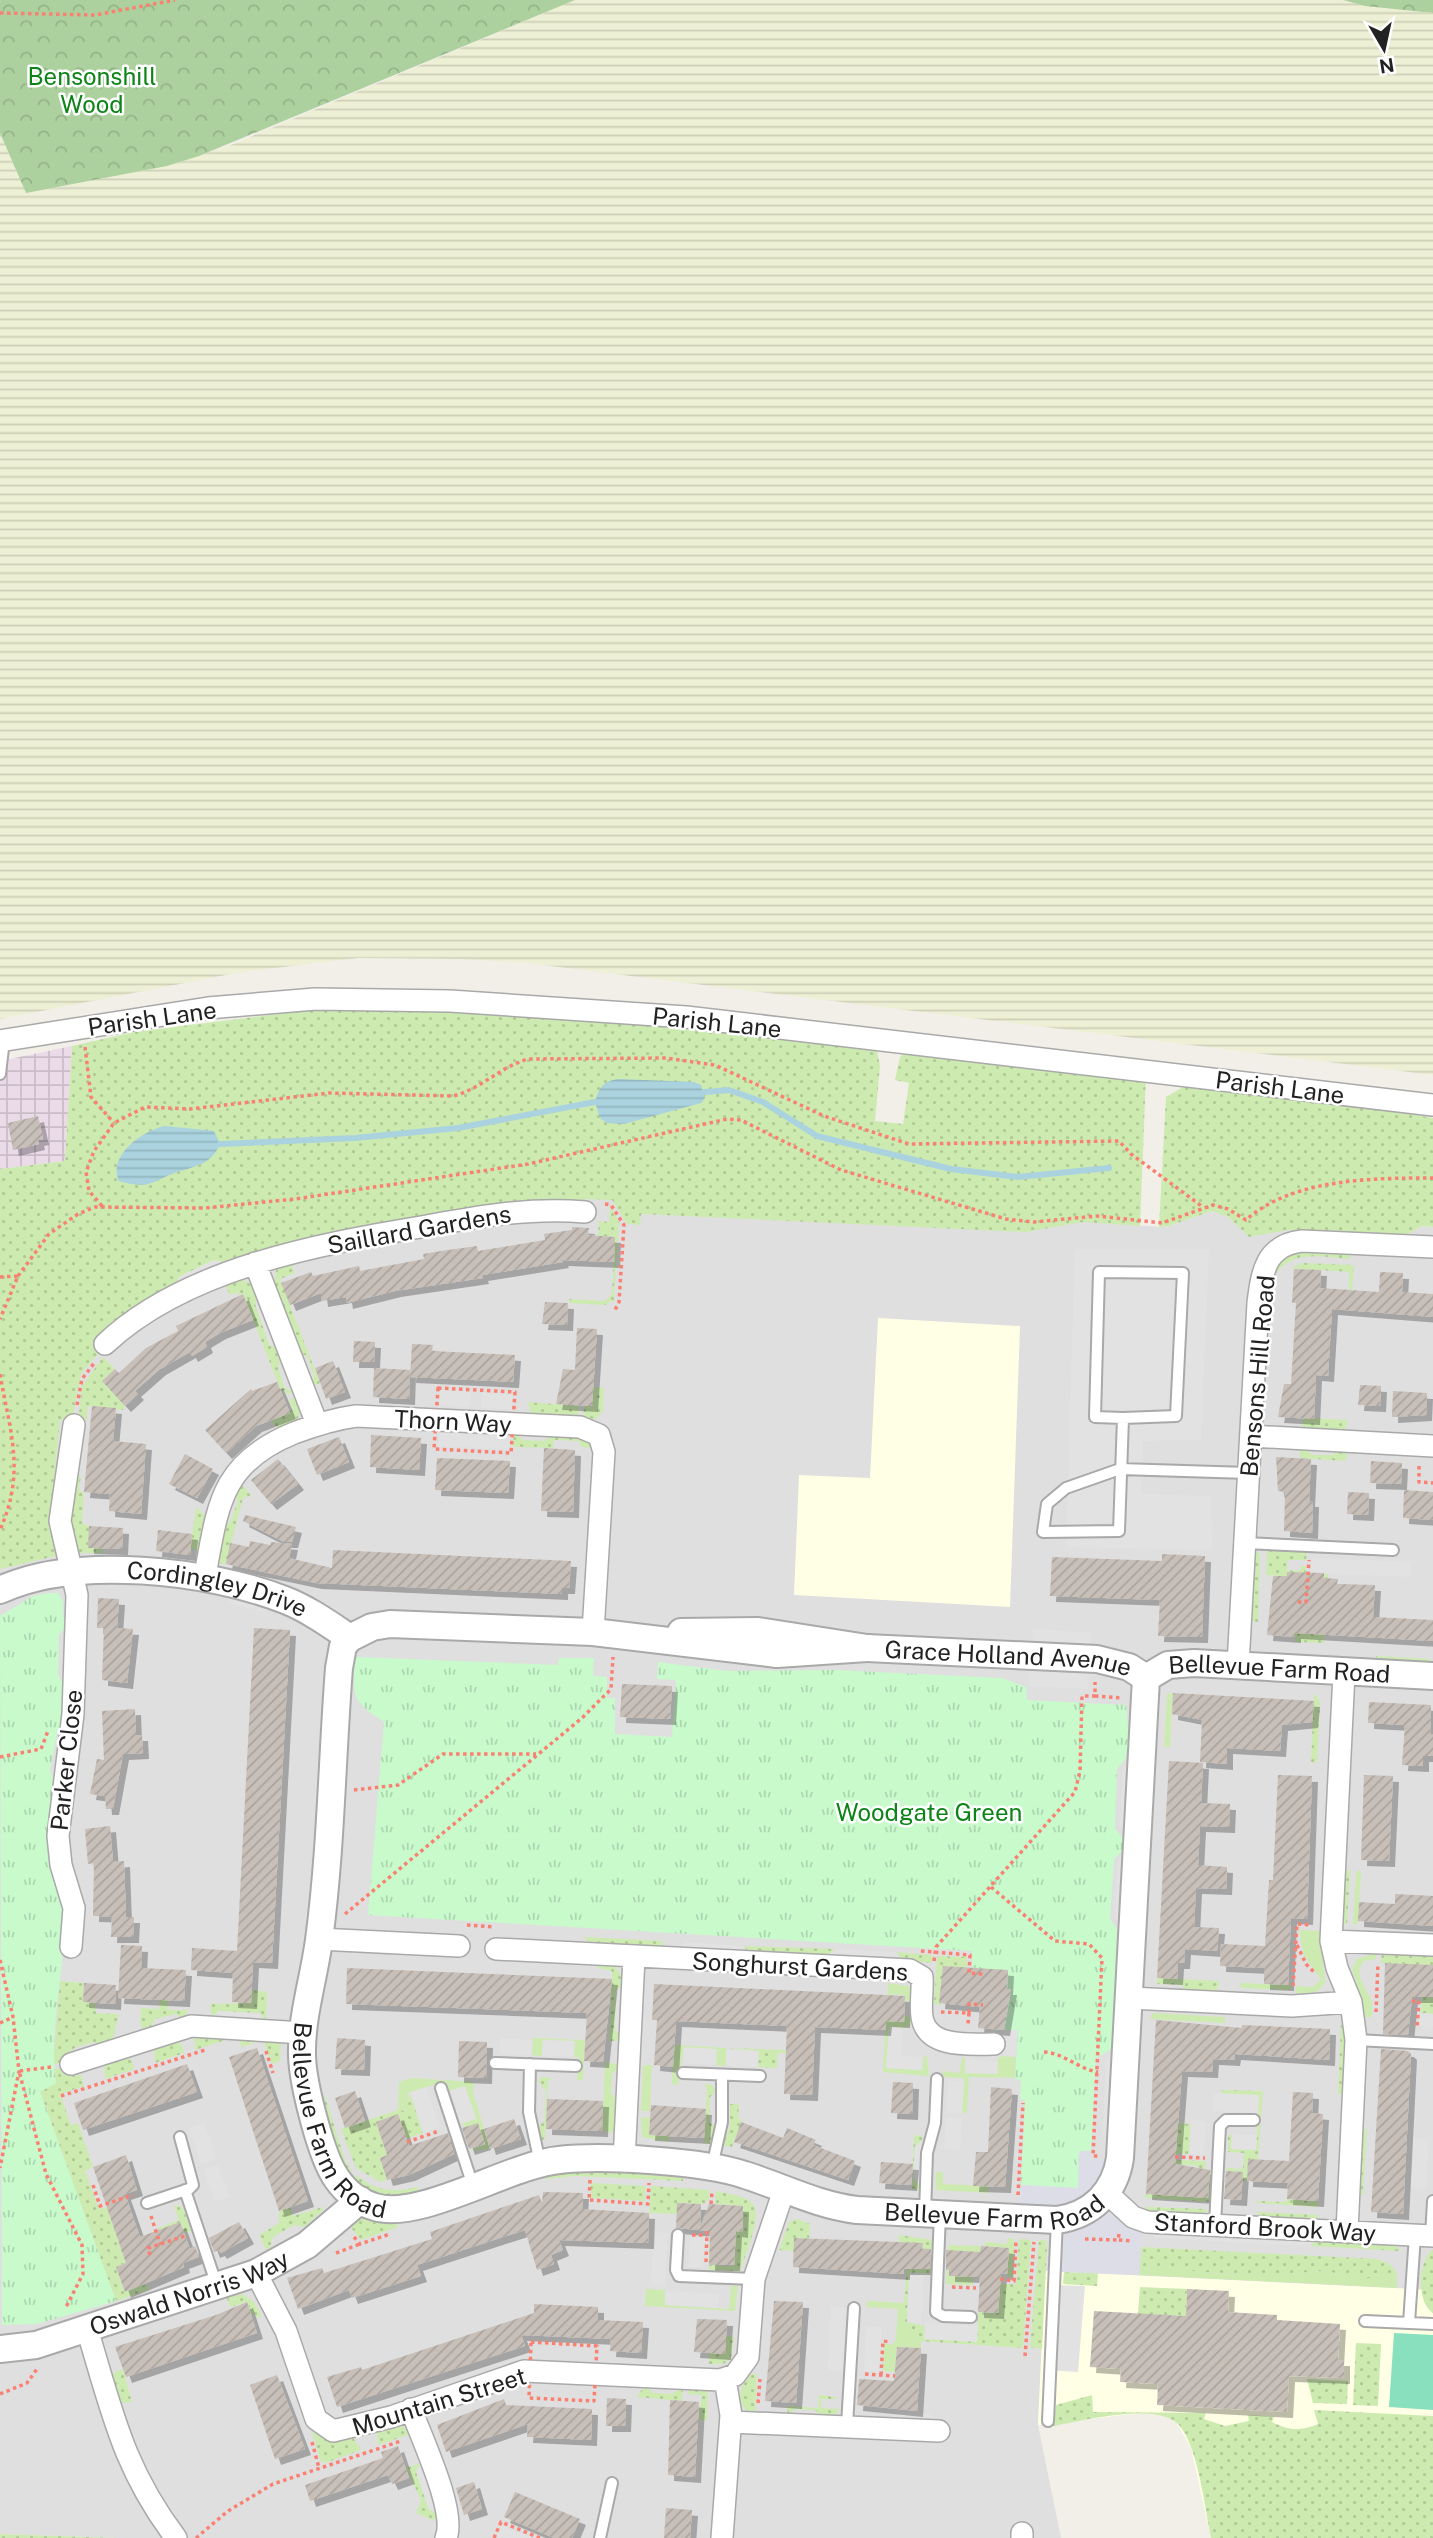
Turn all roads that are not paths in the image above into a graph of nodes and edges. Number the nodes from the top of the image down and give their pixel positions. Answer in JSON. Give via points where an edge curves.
{"nodes":[{"id":1,"x":2,"y":1040,"type":"edge"},
{"id":2,"x":0,"y":1074,"type":"edge"},
{"id":3,"x":1433,"y":1105,"type":"edge"},
{"id":4,"x":585,"y":1212,"type":"road end"},
{"id":5,"x":1433,"y":1247,"type":"edge"},
{"id":6,"x":255,"y":1263,"type":"junction"},
{"id":7,"x":105,"y":1344,"type":"road end"},
{"id":8,"x":1123,"y":1418,"type":"junction"},
{"id":9,"x":317,"y":1424,"type":"junction"},
{"id":10,"x":74,"y":1425,"type":"road end"},
{"id":11,"x":1251,"y":1436,"type":"junction"},
{"id":12,"x":1433,"y":1446,"type":"edge"},
{"id":13,"x":1120,"y":1469,"type":"junction"},
{"id":14,"x":1248,"y":1473,"type":"junction"},
{"id":15,"x":1245,"y":1543,"type":"junction"},
{"id":16,"x":1393,"y":1550,"type":"dead end"},
{"id":17,"x":74,"y":1571,"type":"junction"},
{"id":18,"x":204,"y":1580,"type":"junction"},
{"id":19,"x":0,"y":1590,"type":"edge"},
{"id":20,"x":615,"y":1634,"type":"junction"},
{"id":21,"x":350,"y":1638,"type":"junction"},
{"id":22,"x":1238,"y":1665,"type":"junction"},
{"id":23,"x":1344,"y":1673,"type":"junction"},
{"id":24,"x":1433,"y":1676,"type":"edge"},
{"id":25,"x":1146,"y":1678,"type":"junction"},
{"id":26,"x":330,"y":1940,"type":"junction"},
{"id":27,"x":1331,"y":1941,"type":"junction"},
{"id":28,"x":1433,"y":1945,"type":"edge"},
{"id":29,"x":459,"y":1946,"type":"dead end"},
{"id":30,"x":71,"y":1947,"type":"dead end"},
{"id":31,"x":496,"y":1949,"type":"dead end"},
{"id":32,"x":634,"y":1957,"type":"junction"},
{"id":33,"x":1130,"y":1998,"type":"junction"},
{"id":34,"x":1361,"y":1998,"type":"junction"},
{"id":35,"x":304,"y":2033,"type":"junction"},
{"id":36,"x":1365,"y":2040,"type":"junction"},
{"id":37,"x":994,"y":2044,"type":"dead end"},
{"id":38,"x":1433,"y":2044,"type":"edge"},
{"id":39,"x":495,"y":2063,"type":"dead end"},
{"id":40,"x":71,"y":2064,"type":"road end"},
{"id":41,"x":530,"y":2064,"type":"junction"},
{"id":42,"x":576,"y":2066,"type":"dead end"},
{"id":43,"x":683,"y":2073,"type":"dead end"},
{"id":44,"x":722,"y":2075,"type":"junction"},
{"id":45,"x":760,"y":2076,"type":"dead end"},
{"id":46,"x":937,"y":2079,"type":"dead end"},
{"id":47,"x":440,"y":2088,"type":"dead end"},
{"id":48,"x":1254,"y":2120,"type":"dead end"},
{"id":49,"x":180,"y":2137,"type":"dead end"},
{"id":50,"x":540,"y":2163,"type":"junction"},
{"id":51,"x":631,"y":2172,"type":"junction"},
{"id":52,"x":712,"y":2182,"type":"junction"},
{"id":53,"x":473,"y":2186,"type":"junction"},
{"id":54,"x":185,"y":2190,"type":"junction"},
{"id":55,"x":784,"y":2190,"type":"junction"},
{"id":56,"x":1107,"y":2193,"type":"junction"},
{"id":57,"x":360,"y":2200,"type":"junction"},
{"id":58,"x":1433,"y":2201,"type":"edge"},
{"id":59,"x":147,"y":2203,"type":"dead end"},
{"id":60,"x":933,"y":2214,"type":"junction"},
{"id":61,"x":1058,"y":2220,"type":"junction"},
{"id":62,"x":1215,"y":2225,"type":"junction"},
{"id":63,"x":1347,"y":2231,"type":"junction"},
{"id":64,"x":678,"y":2235,"type":"dead end"},
{"id":65,"x":1426,"y":2235,"type":"edge"},
{"id":66,"x":256,"y":2273,"type":"junction"},
{"id":67,"x":754,"y":2279,"type":"junction"},
{"id":68,"x":217,"y":2286,"type":"junction"},
{"id":69,"x":854,"y":2308,"type":"dead end"},
{"id":70,"x":971,"y":2317,"type":"dead end"},
{"id":71,"x":1365,"y":2321,"type":"dead end"},
{"id":72,"x":1409,"y":2323,"type":"junction"},
{"id":73,"x":1433,"y":2324,"type":"edge"},
{"id":74,"x":87,"y":2329,"type":"junction"},
{"id":75,"x":0,"y":2349,"type":"edge"},
{"id":76,"x":725,"y":2379,"type":"junction"},
{"id":77,"x":411,"y":2409,"type":"junction"},
{"id":78,"x":731,"y":2421,"type":"junction"},
{"id":79,"x":1048,"y":2421,"type":"dead end"},
{"id":80,"x":847,"y":2425,"type":"junction"},
{"id":81,"x":939,"y":2431,"type":"dead end"},
{"id":82,"x":612,"y":2483,"type":"dead end"},
{"id":83,"x":453,"y":2536,"type":"edge"},
{"id":84,"x":176,"y":2538,"type":"edge"},
{"id":85,"x":600,"y":2538,"type":"edge"},
{"id":86,"x":722,"y":2538,"type":"edge"}],
"edges":[{"from":1,"to":2,"type":"lane"},
{"from":1,"to":3,"type":"street","name":"Parish Lane","via":[[208,1008],[315,999],[450,1001],[686,1017]]},
{"from":4,"to":6,"type":"street","name":"Saillard Gardens","via":[[554,1209],[441,1223],[331,1242]]},
{"from":5,"to":11,"type":"street","name":"Bensons Hill Road","via":[[1302,1241],[1273,1252],[1263,1269],[1258,1303]]},
{"from":6,"to":7,"type":"street","name":"Saillard Gardens","via":[[160,1304]]},
{"from":6,"to":9,"type":"street"},
{"from":8,"to":8,"type":"lane","via":[[1096,1417],[1099,1272],[1183,1273],[1176,1416]]},
{"from":8,"to":13,"type":"lane"},
{"from":9,"to":18,"type":"street","name":"Thorn Way","via":[[266,1446],[244,1462],[217,1514]]},
{"from":9,"to":20,"type":"street","name":"Thorn Way","via":[[356,1416],[580,1427],[599,1435],[604,1452]]},
{"from":10,"to":17,"type":"street","via":[[61,1521]]},
{"from":11,"to":12,"type":"street"},
{"from":11,"to":14,"type":"street","name":"Bensons Hill Road"},
{"from":13,"to":13,"type":"lane","via":[[1066,1488],[1047,1504],[1043,1532],[1119,1531]]},
{"from":13,"to":14,"type":"lane"},
{"from":14,"to":15,"type":"street","name":"Bensons Hill Road"},
{"from":15,"to":16,"type":"lane"},
{"from":15,"to":22,"type":"street","name":"Bensons Hill Road"},
{"from":17,"to":18,"type":"street","name":"Cordingley Drive","via":[[118,1570]]},
{"from":17,"to":19,"type":"street","name":"Cordingley Drive","via":[[29,1578]]},
{"from":17,"to":30,"type":"street","name":"Parker Close","via":[[73,1714],[58,1836],[74,1908]]},
{"from":18,"to":21,"type":"street","name":"Cordingley Drive","via":[[287,1601]]},
{"from":20,"to":21,"type":"street","name":"Grace Holland Avenue","via":[[390,1624]]},
{"from":20,"to":25,"type":"street","name":"Grace Holland Avenue","via":[[777,1654],[867,1648],[1097,1659],[1129,1667]]},
{"from":21,"to":26,"type":"street","name":"Bellevue Farm Road","via":[[343,1646],[338,1668],[330,1788]]},
{"from":22,"to":23,"type":"street","name":"Bellevue Farm Road"},
{"from":22,"to":25,"type":"street","name":"Bellevue Farm Road","via":[[1176,1664]]},
{"from":23,"to":24,"type":"street","name":"Bellevue Farm Road"},
{"from":23,"to":27,"type":"street"},
{"from":25,"to":33,"type":"street","name":"Bellevue Farm Road"},
{"from":26,"to":29,"type":"street"},
{"from":26,"to":35,"type":"street","name":"Bellevue Farm Road"},
{"from":27,"to":28,"type":"street","via":[[1377,1955]]},
{"from":27,"to":34,"type":"street","via":[[1332,1956]]},
{"from":31,"to":32,"type":"street","name":"Songhurst Gardens"},
{"from":32,"to":37,"type":"street","name":"Songhurst Gardens","via":[[917,1971],[922,1977],[926,2027],[935,2036],[947,2042]]},
{"from":32,"to":51,"type":"street"},
{"from":33,"to":34,"type":"street","via":[[1292,2006]]},
{"from":33,"to":56,"type":"street","name":"Bellevue Farm Road","via":[[1120,2158]]},
{"from":34,"to":36,"type":"street"},
{"from":35,"to":40,"type":"street","via":[[191,2026]]},
{"from":35,"to":57,"type":"street","name":"Bellevue Farm Road","via":[[304,2073],[329,2164],[343,2186]]},
{"from":36,"to":38,"type":"lane"},
{"from":36,"to":63,"type":"street"},
{"from":39,"to":41,"type":"lane"},
{"from":41,"to":42,"type":"lane"},
{"from":41,"to":50,"type":"lane","via":[[529,2112]]},
{"from":43,"to":44,"type":"lane"},
{"from":44,"to":45,"type":"lane"},
{"from":44,"to":52,"type":"lane","via":[[722,2122]]},
{"from":46,"to":60,"type":"lane","via":[[935,2123],[927,2153]]},
{"from":47,"to":53,"type":"lane"},
{"from":48,"to":62,"type":"lane","via":[[1222,2122]]},
{"from":49,"to":54,"type":"lane","via":[[193,2177]]},
{"from":50,"to":51,"type":"street","name":"Bellevue Farm Road","via":[[580,2159]]},
{"from":50,"to":53,"type":"street","name":"Bellevue Farm Road"},
{"from":51,"to":52,"type":"street","name":"Bellevue Farm Road"},
{"from":52,"to":55,"type":"street","name":"Bellevue Farm Road"},
{"from":53,"to":57,"type":"street","name":"Bellevue Farm Road","via":[[402,2209],[375,2207]]},
{"from":54,"to":59,"type":"lane"},
{"from":54,"to":68,"type":"lane"},
{"from":55,"to":60,"type":"street","name":"Bellevue Farm Road","via":[[831,2207]]},
{"from":55,"to":67,"type":"street"},
{"from":56,"to":61,"type":"street","name":"Bellevue Farm Road","via":[[1088,2210]]},
{"from":56,"to":62,"type":"street","name":"Stanford Brook Way","via":[[1147,2222]]},
{"from":57,"to":66,"type":"street","name":"Oswald Norris Way","via":[[293,2255]]},
{"from":58,"to":65,"type":"lane"},
{"from":60,"to":61,"type":"street","name":"Bellevue Farm Road"},
{"from":60,"to":70,"type":"lane","via":[[938,2315]]},
{"from":61,"to":79,"type":"lane"},
{"from":62,"to":63,"type":"street","name":"Stanford Brook Way"},
{"from":63,"to":65,"type":"street","name":"Stanford Brook Way"},
{"from":64,"to":67,"type":"lane","via":[[677,2274],[682,2278]]},
{"from":65,"to":72,"type":"lane"},
{"from":66,"to":68,"type":"street","name":"Oswald Norris Way"},
{"from":66,"to":77,"type":"street","name":"Mountain Street","via":[[286,2330],[313,2413],[322,2426],[348,2430]]},
{"from":67,"to":76,"type":"street","via":[[748,2357],[739,2372]]},
{"from":68,"to":74,"type":"street","name":"Oswald Norris Way"},
{"from":69,"to":80,"type":"lane"},
{"from":71,"to":72,"type":"lane"},
{"from":72,"to":73,"type":"lane"},
{"from":74,"to":75,"type":"street","name":"Oswald Norris Way","via":[[36,2345]]},
{"from":74,"to":84,"type":"street","via":[[128,2460],[144,2493]]},
{"from":76,"to":77,"type":"street","name":"Mountain Street","via":[[524,2371]]},
{"from":76,"to":78,"type":"street"},
{"from":77,"to":83,"type":"street"},
{"from":78,"to":80,"type":"street"},
{"from":78,"to":86,"type":"street"},
{"from":80,"to":81,"type":"street"},
{"from":82,"to":85,"type":"lane"}]}
